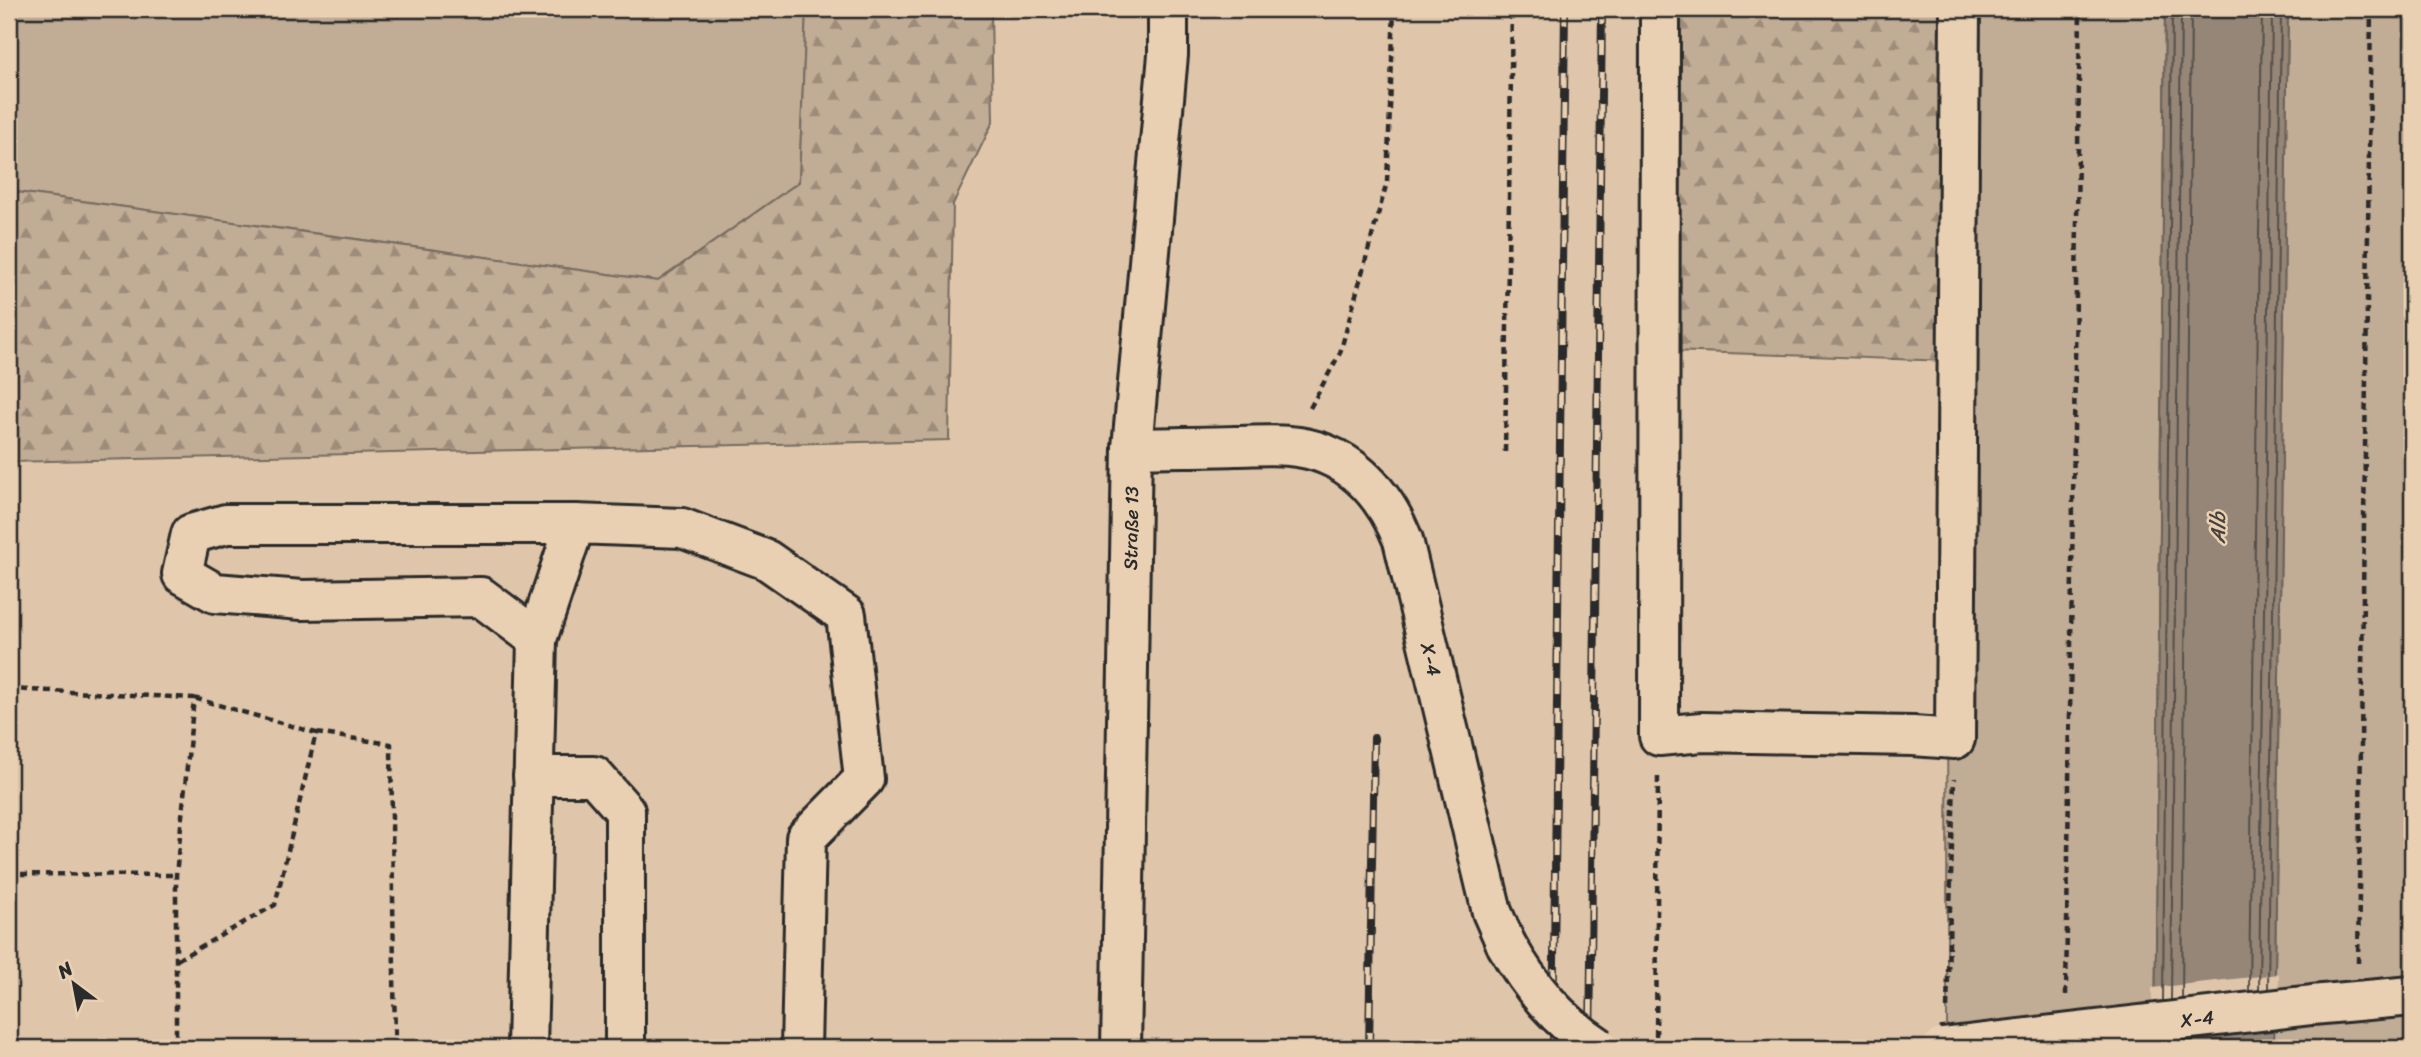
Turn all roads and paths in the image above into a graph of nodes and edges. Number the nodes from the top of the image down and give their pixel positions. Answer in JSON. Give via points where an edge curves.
{"nodes":[{"id":1,"x":1168,"y":9,"type":"edge"},
{"id":2,"x":1394,"y":9,"type":"edge"},
{"id":3,"x":1512,"y":9,"type":"edge"},
{"id":4,"x":1660,"y":9,"type":"edge"},
{"id":5,"x":1960,"y":9,"type":"edge"},
{"id":6,"x":2080,"y":9,"type":"edge"},
{"id":7,"x":2371,"y":9,"type":"edge"},
{"id":8,"x":1290,"y":446,"type":"junction"},
{"id":9,"x":1132,"y":447,"type":"junction"},
{"id":10,"x":1506,"y":452,"type":"dead end"},
{"id":11,"x":575,"y":524,"type":"junction"},
{"id":12,"x":537,"y":639,"type":"junction"},
{"id":13,"x":9,"y":689,"type":"edge"},
{"id":14,"x":194,"y":698,"type":"junction"},
{"id":15,"x":316,"y":733,"type":"junction"},
{"id":16,"x":1659,"y":736,"type":"junction"},
{"id":17,"x":1955,"y":739,"type":"junction"},
{"id":18,"x":533,"y":776,"type":"junction"},
{"id":19,"x":9,"y":874,"type":"edge"},
{"id":20,"x":176,"y":875,"type":"junction"},
{"id":21,"x":176,"y":960,"type":"junction"},
{"id":22,"x":2358,"y":975,"type":"dead end"},
{"id":23,"x":2412,"y":996,"type":"edge"},
{"id":24,"x":2066,"y":1007,"type":"dead end"},
{"id":25,"x":1945,"y":1035,"type":"edge"},
{"id":26,"x":2357,"y":1036,"type":"dead end"},
{"id":27,"x":176,"y":1048,"type":"edge"},
{"id":28,"x":395,"y":1048,"type":"edge"},
{"id":29,"x":527,"y":1048,"type":"edge"},
{"id":30,"x":625,"y":1048,"type":"edge"},
{"id":31,"x":801,"y":1048,"type":"edge"},
{"id":32,"x":1121,"y":1048,"type":"edge"},
{"id":33,"x":1600,"y":1048,"type":"edge"},
{"id":34,"x":1656,"y":1048,"type":"edge"},
{"id":35,"x":2357,"y":1048,"type":"edge"}],
"edges":[{"from":1,"to":9,"type":"street","name":"Straße 13","via":[[1168,55]]},
{"from":2,"to":8,"type":"path","via":[[1387,181],[1340,352]]},
{"from":3,"to":10,"type":"path"},
{"from":4,"to":16,"type":"street"},
{"from":5,"to":17,"type":"street"},
{"from":6,"to":24,"type":"path"},
{"from":7,"to":22,"type":"path"},
{"from":8,"to":9,"type":"street","name":"X-4"},
{"from":8,"to":33,"type":"street","name":"X-4","bridge":true,"via":[[1345,463],[1394,515],[1492,912],[1522,974],[1541,998],[1577,1034]]},
{"from":9,"to":32,"type":"street","name":"Straße 13"},
{"from":11,"to":12,"type":"street"},
{"from":11,"to":12,"type":"street","via":[[226,524],[191,534],[182,574],[215,593],[302,600],[481,597]]},
{"from":11,"to":31,"type":"street","via":[[682,528],[767,560],[846,615],[864,779],[806,838]]},
{"from":12,"to":18,"type":"street"},
{"from":13,"to":14,"type":"path"},
{"from":14,"to":15,"type":"path"},
{"from":14,"to":20,"type":"path"},
{"from":15,"to":21,"type":"path","via":[[275,905]]},
{"from":15,"to":28,"type":"path","via":[[391,744]]},
{"from":16,"to":17,"type":"street","via":[[1702,732]]},
{"from":16,"to":34,"type":"path"},
{"from":17,"to":25,"type":"path"},
{"from":18,"to":29,"type":"street"},
{"from":18,"to":30,"type":"street","via":[[594,776],[625,811]]},
{"from":19,"to":20,"type":"path"},
{"from":20,"to":21,"type":"path"},
{"from":21,"to":27,"type":"path"},
{"from":23,"to":25,"type":"street","name":"X-4","bridge":true},
{"from":26,"to":35,"type":"path"}]}
